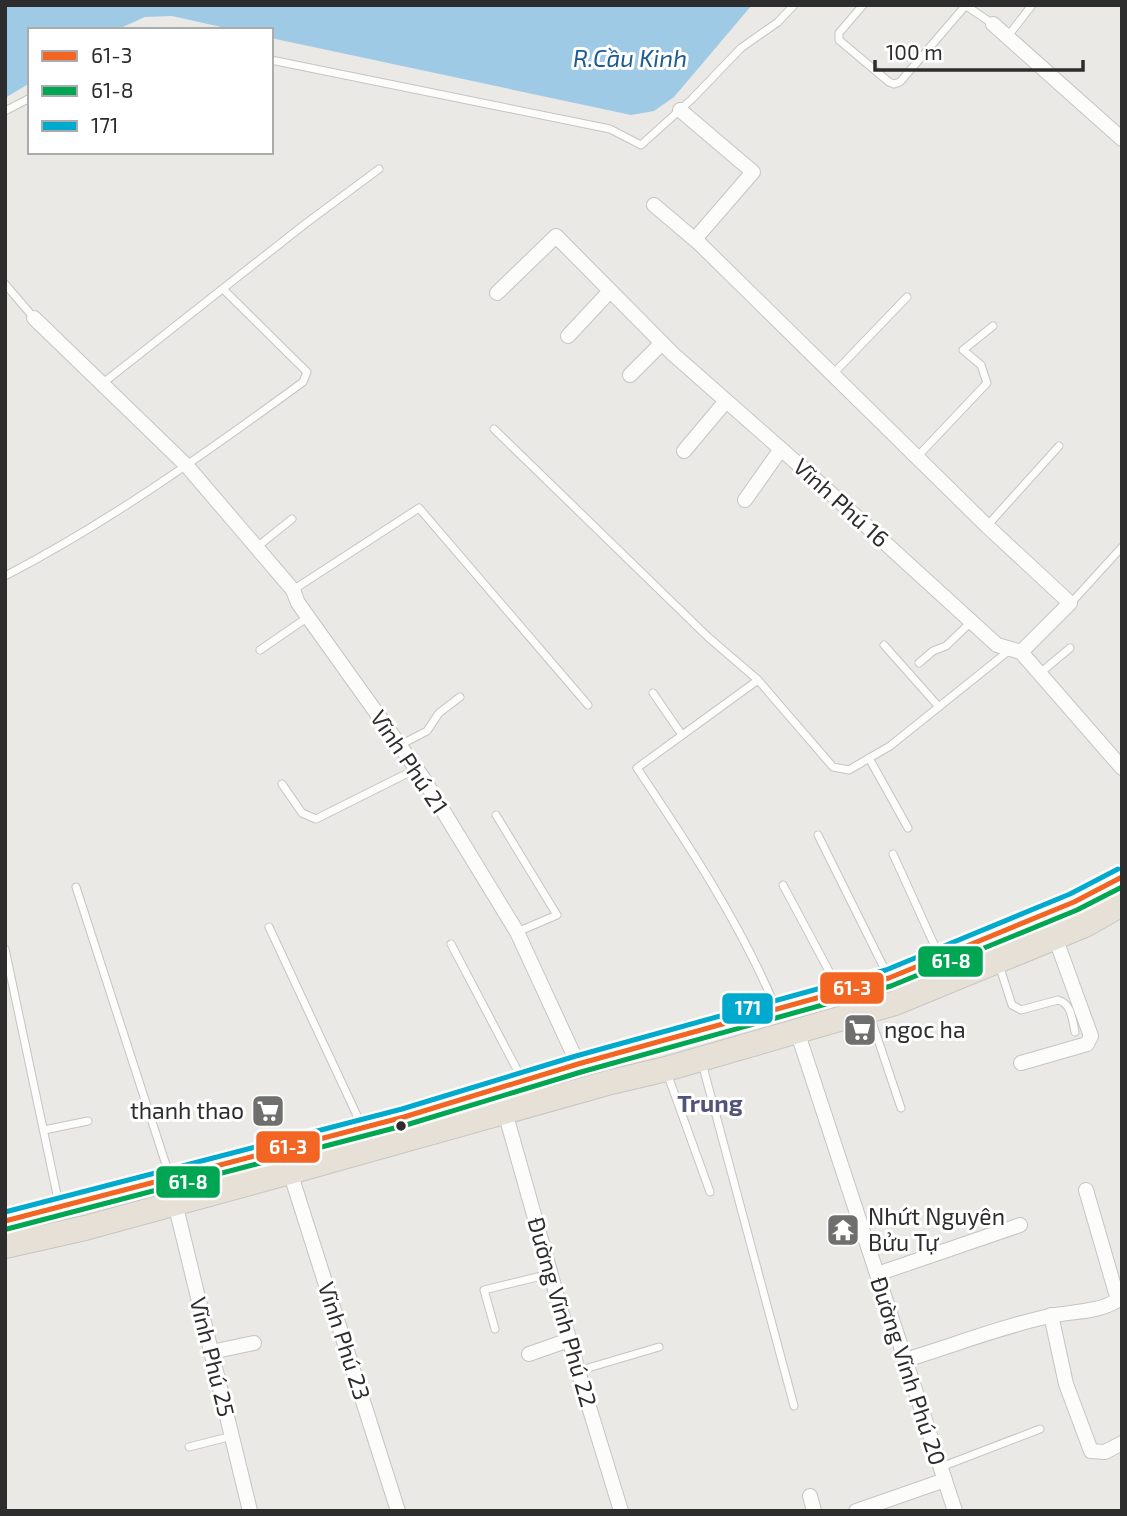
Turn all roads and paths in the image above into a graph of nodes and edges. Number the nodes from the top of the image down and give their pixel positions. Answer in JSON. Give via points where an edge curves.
{"nodes":[{"id":1,"x":794,"y":5,"type":"edge"},
{"id":2,"x":863,"y":5,"type":"edge"},
{"id":3,"x":966,"y":5,"type":"edge"},
{"id":4,"x":1032,"y":5,"type":"edge"},
{"id":5,"x":993,"y":24,"type":"joint"},
{"id":6,"x":1008,"y":36,"type":"junction"},
{"id":7,"x":273,"y":60,"type":"edge"},
{"id":8,"x":28,"y":99,"type":"edge"},
{"id":9,"x":680,"y":110,"type":"junction"},
{"id":10,"x":5,"y":111,"type":"edge"},
{"id":11,"x":1122,"y":139,"type":"edge"},
{"id":12,"x":379,"y":169,"type":"dead end"},
{"id":13,"x":654,"y":205,"type":"dead end"},
{"id":14,"x":695,"y":239,"type":"junction"},
{"id":15,"x":5,"y":284,"type":"edge"},
{"id":16,"x":223,"y":289,"type":"junction"},
{"id":17,"x":610,"y":290,"type":"junction"},
{"id":18,"x":497,"y":293,"type":"dead end"},
{"id":19,"x":907,"y":297,"type":"dead end"},
{"id":20,"x":34,"y":318,"type":"joint"},
{"id":21,"x":993,"y":326,"type":"dead end"},
{"id":22,"x":568,"y":336,"type":"dead end"},
{"id":23,"x":662,"y":343,"type":"junction"},
{"id":24,"x":833,"y":374,"type":"junction"},
{"id":25,"x":630,"y":376,"type":"dead end"},
{"id":26,"x":103,"y":383,"type":"junction"},
{"id":27,"x":726,"y":401,"type":"junction"},
{"id":28,"x":494,"y":429,"type":"dead end"},
{"id":29,"x":1059,"y":446,"type":"dead end"},
{"id":30,"x":781,"y":449,"type":"junction"},
{"id":31,"x":684,"y":451,"type":"dead end"},
{"id":32,"x":917,"y":457,"type":"junction"},
{"id":33,"x":187,"y":466,"type":"junction"},
{"id":34,"x":745,"y":500,"type":"dead end"},
{"id":35,"x":292,"y":519,"type":"dead end"},
{"id":36,"x":987,"y":526,"type":"junction"},
{"id":37,"x":1122,"y":547,"type":"edge"},
{"id":38,"x":256,"y":548,"type":"junction"},
{"id":39,"x":5,"y":576,"type":"edge"},
{"id":40,"x":293,"y":590,"type":"junction"},
{"id":41,"x":1070,"y":603,"type":"junction"},
{"id":42,"x":308,"y":617,"type":"junction"},
{"id":43,"x":972,"y":621,"type":"junction"},
{"id":44,"x":884,"y":645,"type":"dead end"},
{"id":45,"x":1070,"y":648,"type":"dead end"},
{"id":46,"x":260,"y":650,"type":"dead end"},
{"id":47,"x":1016,"y":650,"type":"junction"},
{"id":48,"x":919,"y":663,"type":"dead end"},
{"id":49,"x":1040,"y":673,"type":"junction"},
{"id":50,"x":758,"y":680,"type":"junction"},
{"id":51,"x":653,"y":693,"type":"dead end"},
{"id":52,"x":460,"y":697,"type":"dead end"},
{"id":53,"x":589,"y":705,"type":"dead end"},
{"id":54,"x":939,"y":707,"type":"junction"},
{"id":55,"x":682,"y":735,"type":"junction"},
{"id":56,"x":399,"y":745,"type":"junction"},
{"id":57,"x":869,"y":758,"type":"junction"},
{"id":58,"x":631,"y":760,"type":"dead end"},
{"id":59,"x":637,"y":768,"type":"junction"},
{"id":60,"x":1122,"y":768,"type":"edge"},
{"id":61,"x":416,"y":769,"type":"junction"},
{"id":62,"x":282,"y":784,"type":"dead end"},
{"id":63,"x":496,"y":815,"type":"dead end"},
{"id":64,"x":908,"y":828,"type":"dead end"},
{"id":65,"x":818,"y":835,"type":"dead end"},
{"id":66,"x":893,"y":854,"type":"dead end"},
{"id":67,"x":1122,"y":877,"type":"edge"},
{"id":68,"x":783,"y":885,"type":"dead end"},
{"id":69,"x":76,"y":887,"type":"dead end"},
{"id":70,"x":1122,"y":904,"type":"edge"},
{"id":71,"x":269,"y":927,"type":"dead end"},
{"id":72,"x":517,"y":932,"type":"junction"},
{"id":73,"x":1055,"y":937,"type":"junction"},
{"id":74,"x":451,"y":944,"type":"dead end"},
{"id":75,"x":5,"y":949,"type":"edge"},
{"id":76,"x":940,"y":957,"type":"junction"},
{"id":77,"x":997,"y":961,"type":"junction"},
{"id":78,"x":889,"y":978,"type":"junction"},
{"id":79,"x":840,"y":992,"type":"junction"},
{"id":80,"x":777,"y":1010,"type":"junction"},
{"id":81,"x":868,"y":1010,"type":"junction"},
{"id":82,"x":797,"y":1031,"type":"junction"},
{"id":83,"x":1075,"y":1032,"type":"dead end"},
{"id":84,"x":701,"y":1059,"type":"junction"},
{"id":85,"x":1021,"y":1063,"type":"dead end"},
{"id":86,"x":578,"y":1064,"type":"junction"},
{"id":87,"x":666,"y":1069,"type":"junction"},
{"id":88,"x":524,"y":1082,"type":"junction"},
{"id":89,"x":588,"y":1088,"type":"junction"},
{"id":90,"x":901,"y":1108,"type":"dead end"},
{"id":91,"x":505,"y":1112,"type":"junction"},
{"id":92,"x":88,"y":1121,"type":"dead end"},
{"id":93,"x":363,"y":1127,"type":"junction"},
{"id":94,"x":44,"y":1130,"type":"junction"},
{"id":95,"x":290,"y":1172,"type":"junction"},
{"id":96,"x":171,"y":1178,"type":"junction"},
{"id":97,"x":1086,"y":1190,"type":"dead end"},
{"id":98,"x":710,"y":1192,"type":"dead end"},
{"id":99,"x":174,"y":1203,"type":"junction"},
{"id":100,"x":59,"y":1208,"type":"junction"},
{"id":101,"x":5,"y":1221,"type":"edge"},
{"id":102,"x":1020,"y":1225,"type":"dead end"},
{"id":103,"x":5,"y":1246,"type":"edge"},
{"id":104,"x":550,"y":1274,"type":"junction"},
{"id":105,"x":877,"y":1274,"type":"junction"},
{"id":106,"x":1051,"y":1315,"type":"junction"},
{"id":107,"x":495,"y":1329,"type":"dead end"},
{"id":108,"x":569,"y":1340,"type":"junction"},
{"id":109,"x":254,"y":1343,"type":"dead end"},
{"id":110,"x":659,"y":1347,"type":"dead end"},
{"id":111,"x":211,"y":1353,"type":"junction"},
{"id":112,"x":529,"y":1354,"type":"dead end"},
{"id":113,"x":905,"y":1360,"type":"junction"},
{"id":114,"x":578,"y":1371,"type":"junction"},
{"id":115,"x":794,"y":1406,"type":"dead end"},
{"id":116,"x":1040,"y":1429,"type":"dead end"},
{"id":117,"x":232,"y":1436,"type":"junction"},
{"id":118,"x":1122,"y":1443,"type":"edge"},
{"id":119,"x":189,"y":1447,"type":"dead end"},
{"id":120,"x":942,"y":1474,"type":"junction"},
{"id":121,"x":810,"y":1496,"type":"dead end"},
{"id":122,"x":250,"y":1511,"type":"edge"},
{"id":123,"x":397,"y":1511,"type":"edge"},
{"id":124,"x":621,"y":1511,"type":"edge"},
{"id":125,"x":814,"y":1511,"type":"edge"},
{"id":126,"x":856,"y":1511,"type":"edge"},
{"id":127,"x":955,"y":1511,"type":"edge"}],
"edges":[{"from":1,"to":9,"type":"lane","via":[[741,48]]},
{"from":2,"to":3,"type":"lane","via":[[839,33],[839,40],[894,84]]},
{"from":3,"to":5,"type":"lane"},
{"from":4,"to":6,"type":"lane"},
{"from":5,"to":6,"type":"street"},
{"from":6,"to":11,"type":"street"},
{"from":7,"to":9,"type":"lane","via":[[610,129],[641,145]]},
{"from":8,"to":10,"type":"lane"},
{"from":9,"to":14,"type":"street","via":[[753,172]]},
{"from":12,"to":16,"type":"lane"},
{"from":13,"to":14,"type":"street"},
{"from":14,"to":24,"type":"street"},
{"from":15,"to":20,"type":"lane"},
{"from":16,"to":26,"type":"lane"},
{"from":16,"to":33,"type":"lane","via":[[307,372],[303,382]]},
{"from":17,"to":18,"type":"street","name":"Vĩnh Phú 16","via":[[556,236]]},
{"from":17,"to":22,"type":"street"},
{"from":17,"to":23,"type":"street","name":"Vĩnh Phú 16"},
{"from":19,"to":24,"type":"lane"},
{"from":20,"to":26,"type":"street","name":"Vĩnh Phú 21"},
{"from":21,"to":32,"type":"lane","via":[[963,350],[981,365],[987,383]]},
{"from":23,"to":25,"type":"street"},
{"from":23,"to":27,"type":"street","name":"Vĩnh Phú 16"},
{"from":24,"to":32,"type":"street"},
{"from":26,"to":33,"type":"street","name":"Vĩnh Phú 21"},
{"from":27,"to":30,"type":"street","name":"Vĩnh Phú 16"},
{"from":27,"to":31,"type":"street"},
{"from":28,"to":50,"type":"lane"},
{"from":29,"to":36,"type":"lane"},
{"from":30,"to":34,"type":"street"},
{"from":30,"to":43,"type":"street","name":"Vĩnh Phú 16"},
{"from":32,"to":36,"type":"street"},
{"from":33,"to":38,"type":"street","name":"Vĩnh Phú 21"},
{"from":33,"to":39,"type":"lane"},
{"from":35,"to":38,"type":"lane"},
{"from":36,"to":41,"type":"street"},
{"from":37,"to":41,"type":"lane"},
{"from":38,"to":40,"type":"street","name":"Vĩnh Phú 21"},
{"from":40,"to":42,"type":"street","name":"Vĩnh Phú 21"},
{"from":40,"to":53,"type":"lane","via":[[419,508]]},
{"from":41,"to":47,"type":"street"},
{"from":42,"to":46,"type":"lane"},
{"from":42,"to":56,"type":"street","name":"Vĩnh Phú 21"},
{"from":43,"to":47,"type":"street","name":"Vĩnh Phú 16","via":[[997,645]]},
{"from":43,"to":48,"type":"lane"},
{"from":44,"to":54,"type":"lane"},
{"from":45,"to":49,"type":"lane"},
{"from":47,"to":49,"type":"street","name":"Vĩnh Phú 16"},
{"from":47,"to":54,"type":"lane"},
{"from":49,"to":60,"type":"street","name":"Vĩnh Phú 16"},
{"from":50,"to":55,"type":"lane"},
{"from":50,"to":57,"type":"lane","via":[[833,767],[849,770]]},
{"from":51,"to":55,"type":"lane"},
{"from":52,"to":56,"type":"lane","via":[[439,713],[427,731]]},
{"from":54,"to":57,"type":"lane"},
{"from":55,"to":59,"type":"lane"},
{"from":56,"to":61,"type":"street","name":"Vĩnh Phú 21"},
{"from":57,"to":64,"type":"lane"},
{"from":58,"to":59,"type":"lane"},
{"from":59,"to":80,"type":"lane","via":[[681,832],[760,970]]},
{"from":61,"to":62,"type":"lane","via":[[316,819],[302,813]]},
{"from":61,"to":72,"type":"street","name":"Vĩnh Phú 21"},
{"from":63,"to":72,"type":"lane","via":[[557,915]]},
{"from":65,"to":78,"type":"lane"},
{"from":66,"to":76,"type":"lane"},
{"from":67,"to":76,"type":"highway","via":[[1074,902]]},
{"from":68,"to":79,"type":"lane"},
{"from":69,"to":96,"type":"lane"},
{"from":70,"to":73,"type":"highway"},
{"from":71,"to":93,"type":"lane"},
{"from":72,"to":86,"type":"street","name":"Vĩnh Phú 21"},
{"from":73,"to":77,"type":"highway"},
{"from":73,"to":85,"type":"street","via":[[1091,1036],[1087,1044]]},
{"from":74,"to":88,"type":"lane"},
{"from":75,"to":94,"type":"lane"},
{"from":76,"to":78,"type":"highway"},
{"from":77,"to":81,"type":"highway"},
{"from":77,"to":83,"type":"lane","via":[[1012,1005],[1021,1010],[1064,1002],[1070,1008]]},
{"from":78,"to":79,"type":"highway"},
{"from":79,"to":80,"type":"highway"},
{"from":80,"to":86,"type":"highway"},
{"from":81,"to":82,"type":"highway"},
{"from":81,"to":90,"type":"lane"},
{"from":82,"to":84,"type":"highway"},
{"from":82,"to":105,"type":"street","name":"Đường Vĩnh Phú 20"},
{"from":84,"to":87,"type":"highway"},
{"from":84,"to":115,"type":"lane"},
{"from":86,"to":88,"type":"highway"},
{"from":86,"to":89,"type":"highway"},
{"from":87,"to":89,"type":"highway"},
{"from":87,"to":98,"type":"lane"},
{"from":88,"to":93,"type":"highway"},
{"from":89,"to":91,"type":"highway"},
{"from":91,"to":95,"type":"highway"},
{"from":91,"to":104,"type":"street","name":"Đường Vĩnh Phú 22"},
{"from":92,"to":94,"type":"lane"},
{"from":93,"to":96,"type":"highway"},
{"from":94,"to":100,"type":"lane"},
{"from":95,"to":99,"type":"highway"},
{"from":95,"to":123,"type":"street","name":"Vĩnh Phú 23"},
{"from":96,"to":100,"type":"highway"},
{"from":97,"to":106,"type":"street","via":[[1118,1300],[1076,1313]]},
{"from":99,"to":103,"type":"highway"},
{"from":99,"to":111,"type":"street","name":"Vĩnh Phú 25"},
{"from":100,"to":101,"type":"highway"},
{"from":102,"to":105,"type":"street"},
{"from":104,"to":107,"type":"lane","via":[[484,1290]]},
{"from":104,"to":108,"type":"street","name":"Đường Vĩnh Phú 22"},
{"from":105,"to":113,"type":"street","name":"Đường Vĩnh Phú 20"},
{"from":106,"to":113,"type":"street"},
{"from":106,"to":118,"type":"street","via":[[1066,1384],[1088,1446],[1091,1451],[1105,1452]]},
{"from":108,"to":112,"type":"street"},
{"from":108,"to":114,"type":"street","name":"Đường Vĩnh Phú 22"},
{"from":109,"to":111,"type":"street"},
{"from":110,"to":114,"type":"lane"},
{"from":111,"to":117,"type":"street","name":"Vĩnh Phú 25"},
{"from":113,"to":120,"type":"street","name":"Đường Vĩnh Phú 20"},
{"from":114,"to":124,"type":"street","name":"Đường Vĩnh Phú 22"},
{"from":116,"to":120,"type":"lane"},
{"from":117,"to":119,"type":"lane"},
{"from":117,"to":122,"type":"street","name":"Vĩnh Phú 25"},
{"from":120,"to":126,"type":"street"},
{"from":120,"to":127,"type":"street","name":"Đường Vĩnh Phú 20"},
{"from":121,"to":125,"type":"street"}]}
